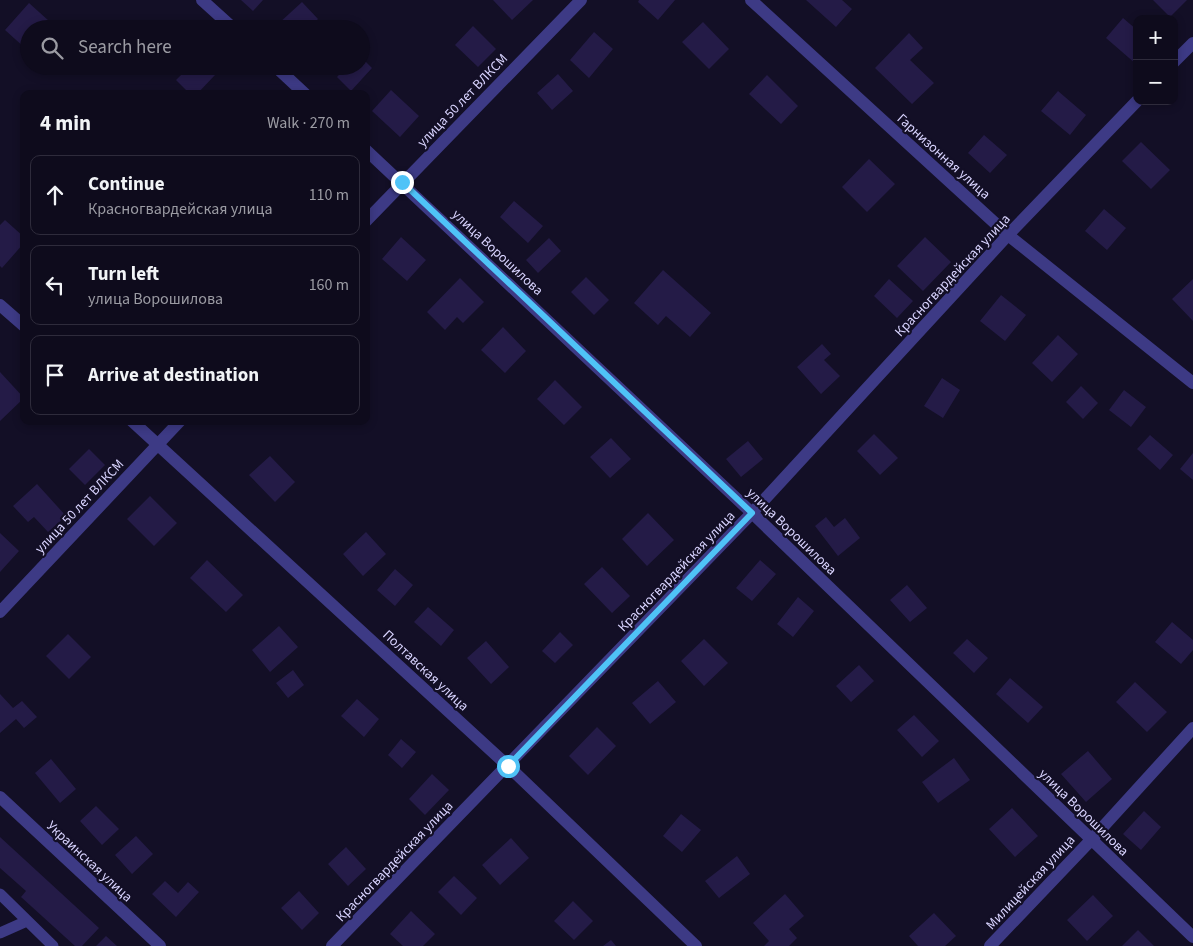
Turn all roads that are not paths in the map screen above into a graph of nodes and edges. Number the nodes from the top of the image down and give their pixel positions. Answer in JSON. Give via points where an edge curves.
{"nodes":[{"id":1,"x":202,"y":0,"type":"edge"},
{"id":2,"x":581,"y":0,"type":"edge"},
{"id":3,"x":751,"y":0,"type":"edge"},
{"id":4,"x":224,"y":20,"type":"edge"},
{"id":5,"x":1193,"y":43,"type":"edge"},
{"id":6,"x":1176,"y":60,"type":"edge"},
{"id":7,"x":285,"y":75,"type":"edge"},
{"id":8,"x":301,"y":90,"type":"edge"},
{"id":9,"x":1133,"y":105,"type":"edge"},
{"id":10,"x":370,"y":154,"type":"edge"},
{"id":11,"x":402,"y":182,"type":"junction"},
{"id":12,"x":370,"y":217,"type":"edge"},
{"id":13,"x":1008,"y":235,"type":"junction"},
{"id":14,"x":0,"y":305,"type":"edge"},
{"id":15,"x":20,"y":322,"type":"edge"},
{"id":16,"x":1193,"y":383,"type":"edge"},
{"id":17,"x":137,"y":425,"type":"edge"},
{"id":18,"x":176,"y":425,"type":"edge"},
{"id":19,"x":159,"y":444,"type":"junction"},
{"id":20,"x":752,"y":513,"type":"junction"},
{"id":21,"x":0,"y":612,"type":"edge"},
{"id":22,"x":1193,"y":728,"type":"edge"},
{"id":23,"x":508,"y":766,"type":"junction"},
{"id":24,"x":0,"y":797,"type":"edge"},
{"id":25,"x":1091,"y":840,"type":"junction"},
{"id":26,"x":0,"y":894,"type":"edge"},
{"id":27,"x":27,"y":921,"type":"junction"},
{"id":28,"x":0,"y":933,"type":"edge"},
{"id":29,"x":1193,"y":937,"type":"edge"},
{"id":30,"x":53,"y":946,"type":"edge"},
{"id":31,"x":160,"y":946,"type":"edge"},
{"id":32,"x":332,"y":946,"type":"edge"},
{"id":33,"x":696,"y":946,"type":"edge"},
{"id":34,"x":990,"y":946,"type":"edge"}],
"edges":[{"from":1,"to":4,"type":"street"},
{"from":2,"to":11,"type":"street","name":"улица 50 лет ВЛКСМ"},
{"from":3,"to":13,"type":"street","name":"Гарнизонная улица"},
{"from":5,"to":6,"type":"street"},
{"from":7,"to":8,"type":"street"},
{"from":9,"to":13,"type":"street","name":"Красногвардейская улица"},
{"from":10,"to":11,"type":"street","name":"улица Ворошилова"},
{"from":11,"to":12,"type":"street","name":"улица 50 лет ВЛКСМ"},
{"from":11,"to":20,"type":"street","name":"улица Ворошилова"},
{"from":13,"to":16,"type":"street","name":"Гарнизонная улица"},
{"from":13,"to":20,"type":"street","name":"Красногвардейская улица"},
{"from":14,"to":15,"type":"street"},
{"from":17,"to":19,"type":"street","name":"Полтавская улица"},
{"from":18,"to":19,"type":"street","name":"улица 50 лет ВЛКСМ"},
{"from":19,"to":21,"type":"street","name":"улица 50 лет ВЛКСМ"},
{"from":19,"to":23,"type":"street","name":"Полтавская улица"},
{"from":20,"to":23,"type":"street","name":"Красногвардейская улица"},
{"from":20,"to":25,"type":"street","name":"улица Ворошилова"},
{"from":22,"to":25,"type":"street","name":"Милицейская улица"},
{"from":23,"to":32,"type":"street","name":"Красногвардейская улица"},
{"from":23,"to":33,"type":"street","name":"Полтавская улица"},
{"from":24,"to":31,"type":"street","name":"Украинская улица"},
{"from":25,"to":29,"type":"street","name":"улица Ворошилова"},
{"from":25,"to":34,"type":"street","name":"Милицейская улица"},
{"from":26,"to":27,"type":"lane"},
{"from":27,"to":28,"type":"lane"},
{"from":27,"to":30,"type":"lane"}]}
